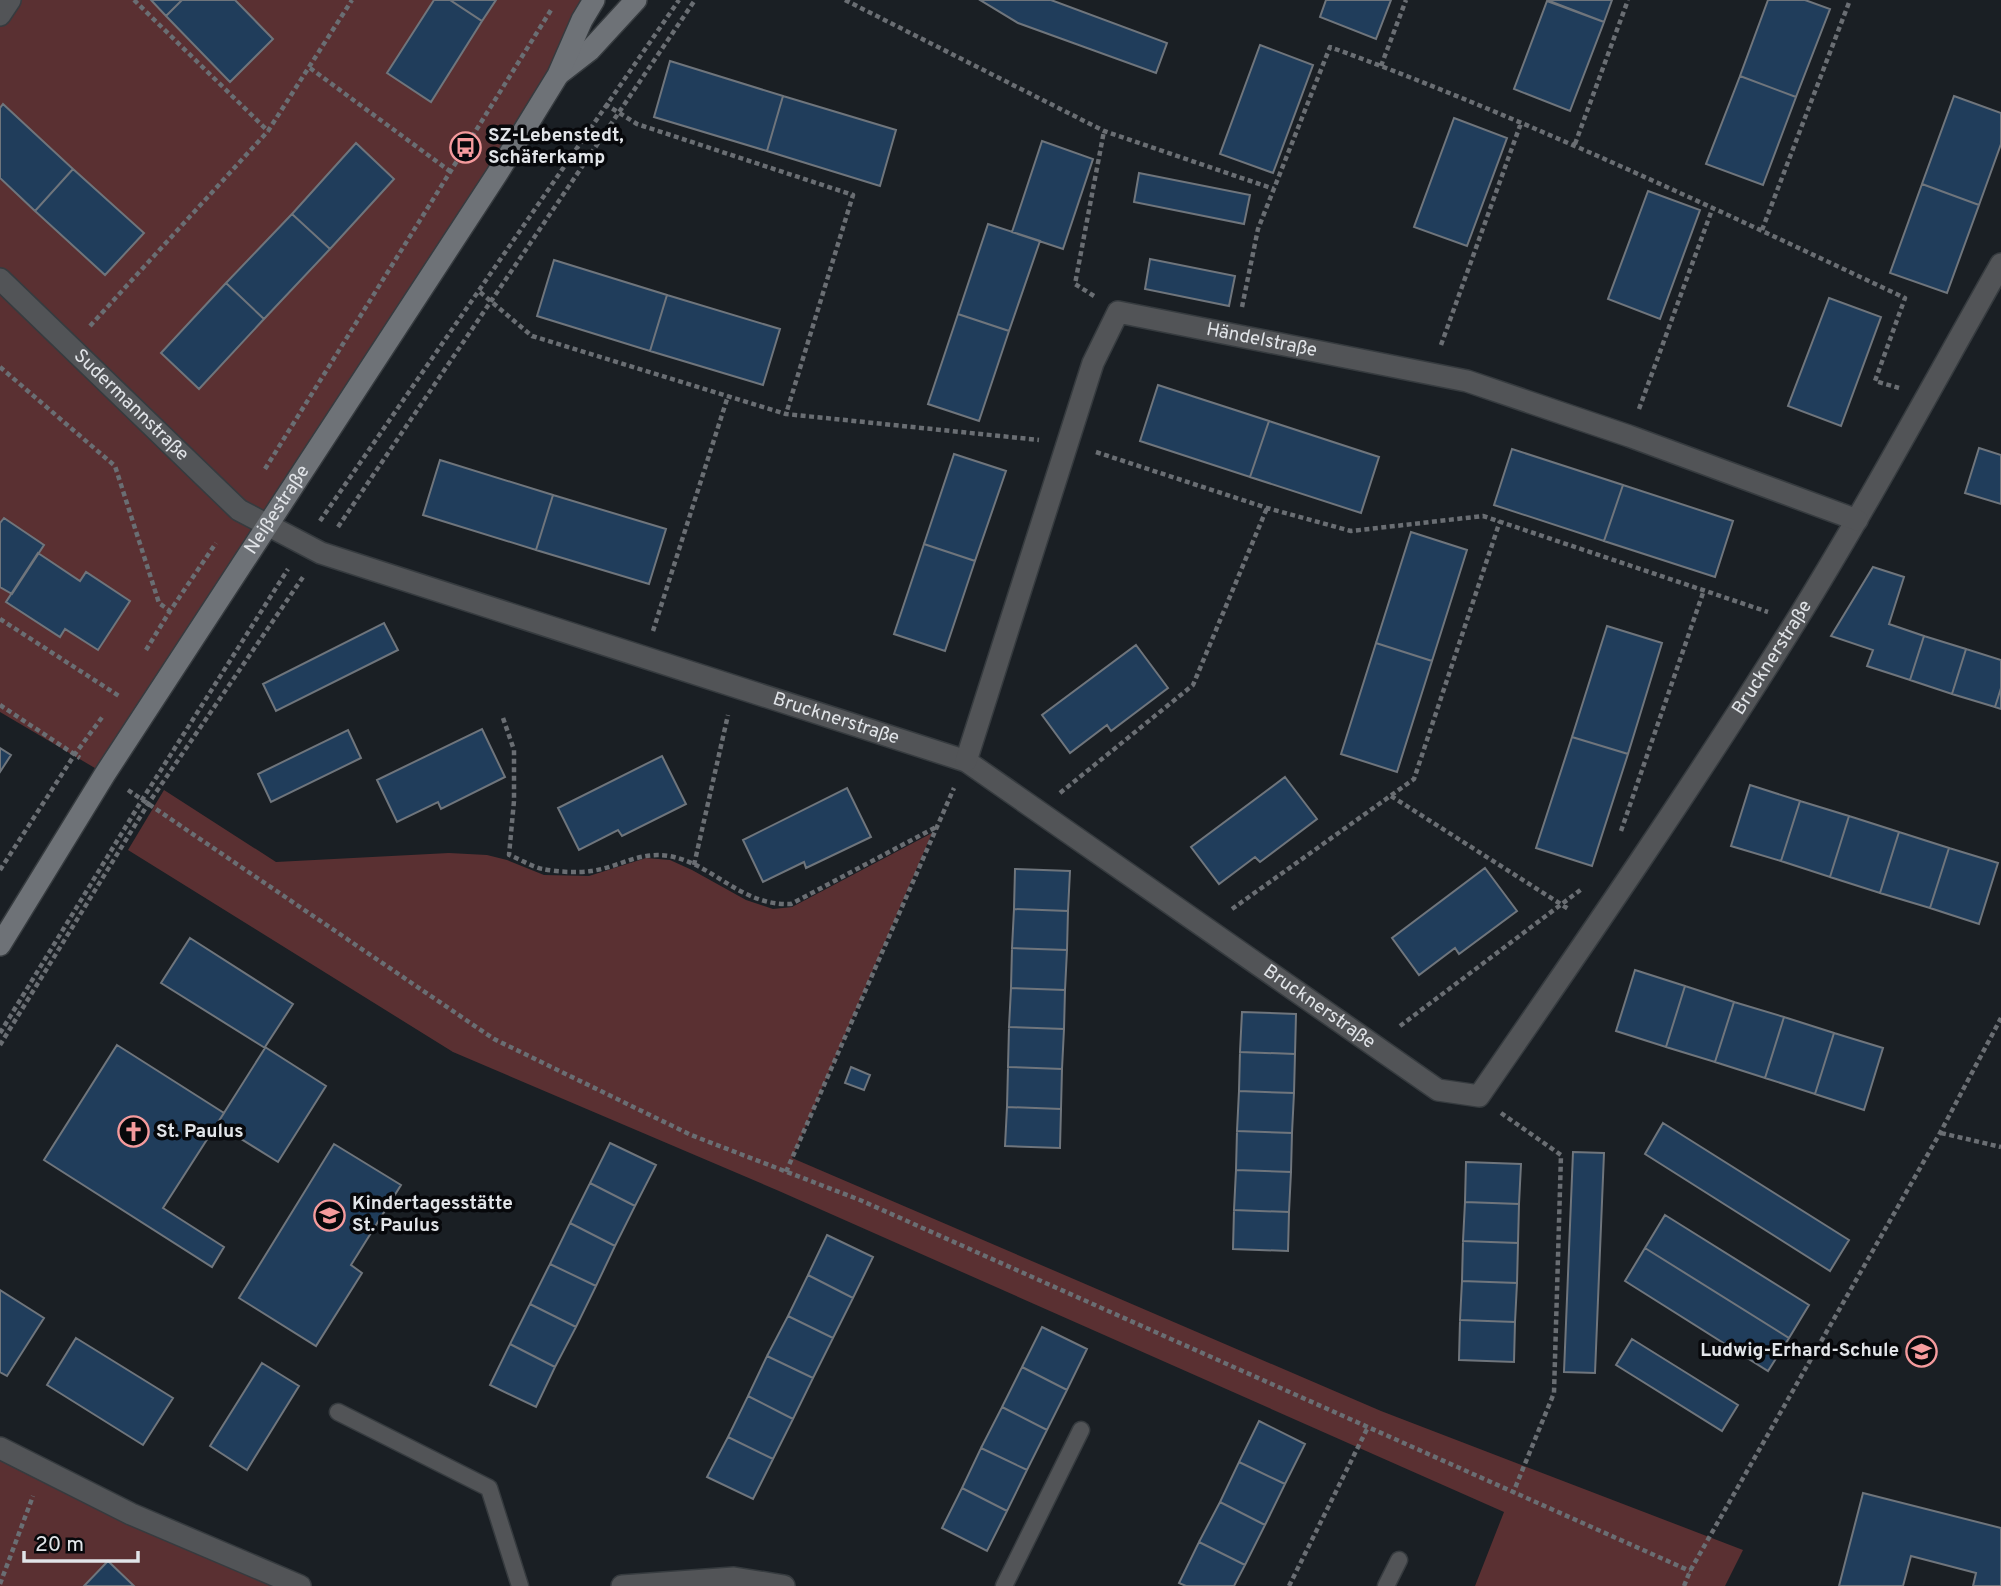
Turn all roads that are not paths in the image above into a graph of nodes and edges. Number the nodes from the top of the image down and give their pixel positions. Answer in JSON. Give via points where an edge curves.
{"nodes":[{"id":1,"x":10,"y":0,"type":"edge"},
{"id":2,"x":594,"y":0,"type":"edge"},
{"id":3,"x":636,"y":0,"type":"edge"},
{"id":4,"x":0,"y":15,"type":"edge"},
{"id":5,"x":558,"y":75,"type":"junction"},
{"id":6,"x":2001,"y":264,"type":"edge"},
{"id":7,"x":0,"y":279,"type":"edge"},
{"id":8,"x":1857,"y":520,"type":"junction"},
{"id":9,"x":267,"y":525,"type":"junction"},
{"id":10,"x":966,"y":761,"type":"junction"},
{"id":11,"x":0,"y":945,"type":"edge"},
{"id":12,"x":338,"y":1412,"type":"dead end"},
{"id":13,"x":1081,"y":1430,"type":"dead end"},
{"id":14,"x":0,"y":1448,"type":"edge"},
{"id":15,"x":1399,"y":1560,"type":"dead end"},
{"id":16,"x":300,"y":1586,"type":"edge"},
{"id":17,"x":520,"y":1586,"type":"edge"},
{"id":18,"x":622,"y":1586,"type":"edge"},
{"id":19,"x":784,"y":1586,"type":"edge"},
{"id":20,"x":1004,"y":1586,"type":"edge"},
{"id":21,"x":1386,"y":1586,"type":"edge"}],
"edges":[{"from":1,"to":4,"type":"street"},
{"from":2,"to":5,"type":"street","name":"Neißestraße"},
{"from":3,"to":5,"type":"street","name":"Neißestraße","via":[[590,50]]},
{"from":5,"to":9,"type":"street","name":"Neißestraße"},
{"from":6,"to":8,"type":"street","name":"Brucknerstraße"},
{"from":7,"to":9,"type":"street","name":"Sudermannstraße","via":[[239,510]]},
{"from":8,"to":10,"type":"street","name":"Händelstraße","via":[[1467,381],[1118,312],[1093,363]]},
{"from":8,"to":10,"type":"street","name":"Brucknerstraße","via":[[1657,839],[1479,1097],[1438,1090]]},
{"from":9,"to":10,"type":"street","name":"Brucknerstraße","via":[[313,548]]},
{"from":9,"to":11,"type":"street","name":"Neißestraße"},
{"from":12,"to":17,"type":"lane","via":[[489,1488]]},
{"from":13,"to":20,"type":"lane"},
{"from":14,"to":16,"type":"street","via":[[131,1514]]},
{"from":15,"to":21,"type":"lane"},
{"from":18,"to":19,"type":"street","via":[[734,1578]]}]}
